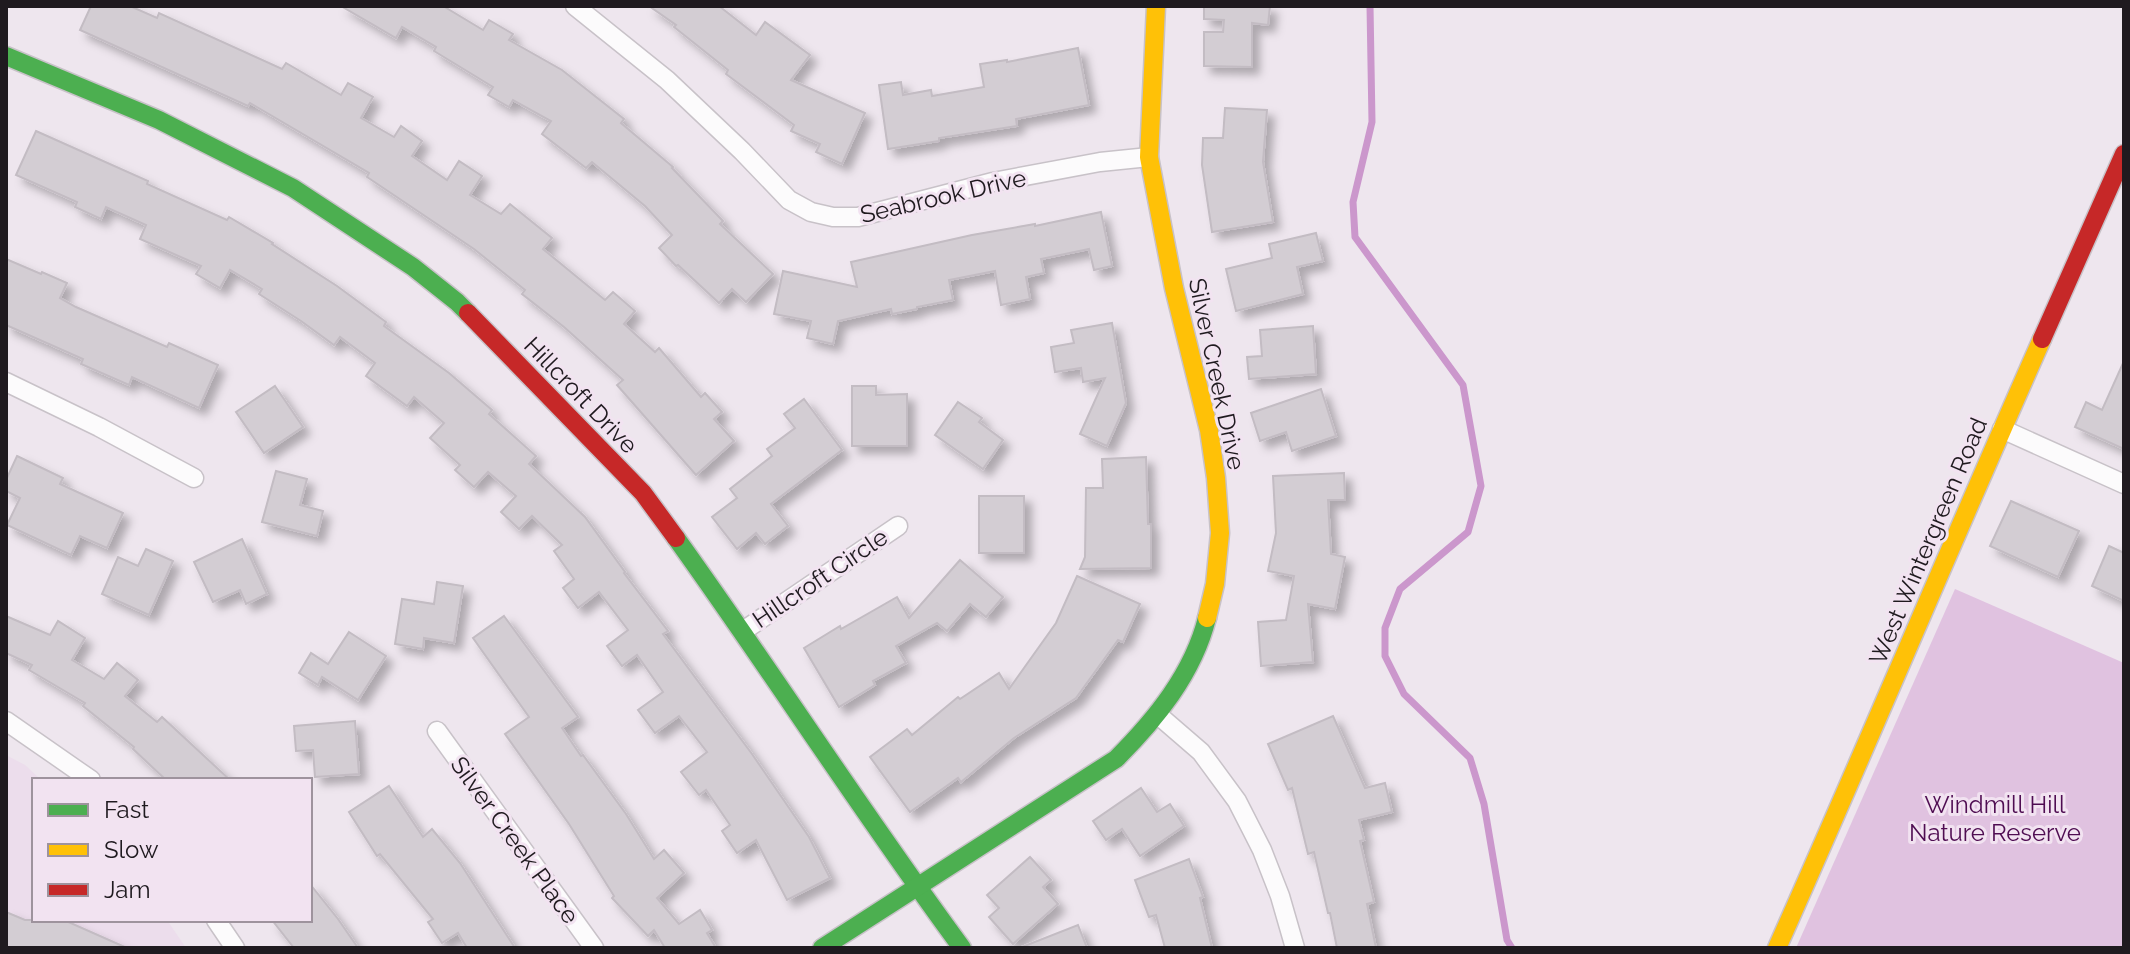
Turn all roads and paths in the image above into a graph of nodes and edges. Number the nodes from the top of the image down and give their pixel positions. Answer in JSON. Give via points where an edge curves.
{"nodes":[{"id":1,"x":575,"y":6,"type":"edge"},
{"id":2,"x":1156,"y":6,"type":"edge"},
{"id":3,"x":6,"y":56,"type":"edge"},
{"id":4,"x":2124,"y":154,"type":"edge"},
{"id":5,"x":1149,"y":157,"type":"junction"},
{"id":6,"x":6,"y":382,"type":"edge"},
{"id":7,"x":2002,"y":429,"type":"junction"},
{"id":8,"x":194,"y":478,"type":"dead end"},
{"id":9,"x":2124,"y":484,"type":"edge"},
{"id":10,"x":898,"y":526,"type":"dead end"},
{"id":11,"x":743,"y":631,"type":"junction"},
{"id":12,"x":1157,"y":714,"type":"junction"},
{"id":13,"x":6,"y":721,"type":"edge"},
{"id":14,"x":437,"y":731,"type":"dead end"},
{"id":15,"x":88,"y":778,"type":"edge"},
{"id":16,"x":916,"y":886,"type":"junction"},
{"id":17,"x":217,"y":922,"type":"edge"},
{"id":18,"x":235,"y":948,"type":"edge"},
{"id":19,"x":594,"y":948,"type":"edge"},
{"id":20,"x":822,"y":948,"type":"edge"},
{"id":21,"x":962,"y":948,"type":"edge"},
{"id":22,"x":1295,"y":948,"type":"edge"},
{"id":23,"x":1777,"y":948,"type":"edge"}],
"edges":[{"from":1,"to":5,"type":"street","name":"Seabrook Drive","via":[[667,80],[789,200],[811,212],[858,217],[993,182]]},
{"from":2,"to":5,"type":"street","name":"Silver Creek Drive"},
{"from":3,"to":11,"type":"street","name":"Hillcroft Drive","via":[[159,120],[243,162],[293,188],[413,267],[457,302],[643,493]]},
{"from":4,"to":7,"type":"street","name":"West Wintergreen Road"},
{"from":5,"to":12,"type":"street","name":"Silver Creek Drive","via":[[1209,430],[1220,533],[1205,625],[1176,689]]},
{"from":6,"to":8,"type":"street"},
{"from":7,"to":9,"type":"street"},
{"from":7,"to":23,"type":"street","name":"West Wintergreen Road"},
{"from":10,"to":11,"type":"street","name":"Hillcroft Circle"},
{"from":11,"to":16,"type":"street","name":"Hillcroft Drive"},
{"from":12,"to":16,"type":"street","name":"Silver Creek Drive","via":[[1116,759]]},
{"from":12,"to":22,"type":"street","via":[[1201,752],[1237,801],[1262,850]]},
{"from":13,"to":15,"type":"street"},
{"from":14,"to":19,"type":"street","name":"Silver Creek Place"},
{"from":16,"to":20,"type":"street","name":"Silver Creek Drive"},
{"from":16,"to":21,"type":"street","name":"Hillcroft Drive"},
{"from":17,"to":18,"type":"street"}]}
